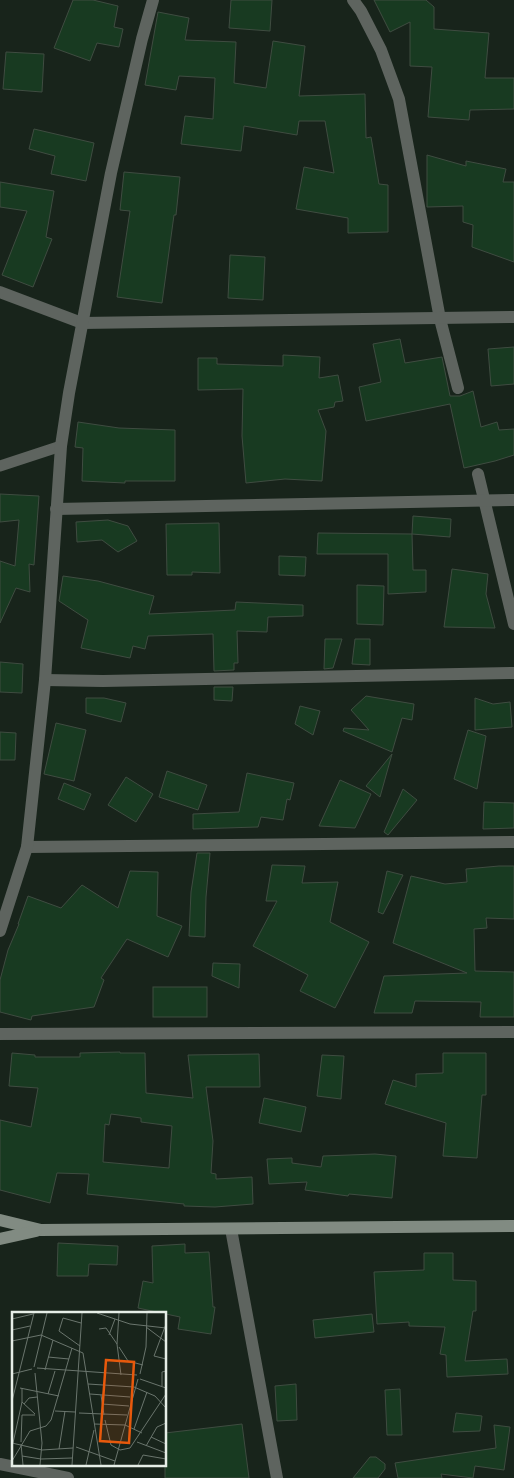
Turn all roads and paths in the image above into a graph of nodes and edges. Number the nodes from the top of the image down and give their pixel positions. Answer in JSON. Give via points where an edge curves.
{"nodes":[{"id":1,"x":153,"y":0,"type":"edge"},
{"id":2,"x":353,"y":0,"type":"edge"},
{"id":3,"x":2,"y":291,"type":"edge"},
{"id":4,"x":514,"y":318,"type":"edge"},
{"id":5,"x":440,"y":319,"type":"junction"},
{"id":6,"x":82,"y":323,"type":"junction"},
{"id":7,"x":458,"y":388,"type":"dead end"},
{"id":8,"x":61,"y":446,"type":"junction"},
{"id":9,"x":0,"y":466,"type":"edge"},
{"id":10,"x":478,"y":474,"type":"dead end"},
{"id":11,"x":484,"y":500,"type":"junction"},
{"id":12,"x":514,"y":500,"type":"edge"},
{"id":13,"x":56,"y":509,"type":"junction"},
{"id":14,"x":514,"y":624,"type":"edge"},
{"id":15,"x":514,"y":673,"type":"edge"},
{"id":16,"x":45,"y":680,"type":"junction"},
{"id":17,"x":514,"y":842,"type":"edge"},
{"id":18,"x":27,"y":847,"type":"junction"},
{"id":19,"x":0,"y":931,"type":"edge"},
{"id":20,"x":514,"y":1032,"type":"edge"},
{"id":21,"x":0,"y":1034,"type":"edge"},
{"id":22,"x":0,"y":1220,"type":"edge"},
{"id":23,"x":514,"y":1226,"type":"edge"},
{"id":24,"x":231,"y":1229,"type":"junction"},
{"id":25,"x":41,"y":1230,"type":"junction"},
{"id":26,"x":0,"y":1239,"type":"edge"},
{"id":27,"x":0,"y":1464,"type":"edge"},
{"id":28,"x":68,"y":1478,"type":"edge"},
{"id":29,"x":276,"y":1478,"type":"edge"}],
"edges":[{"from":1,"to":6,"type":"street","via":[[111,173]]},
{"from":2,"to":5,"type":"street","via":[[382,50],[399,99]]},
{"from":3,"to":6,"type":"street"},
{"from":4,"to":5,"type":"street"},
{"from":5,"to":6,"type":"street"},
{"from":5,"to":7,"type":"street"},
{"from":6,"to":8,"type":"street"},
{"from":8,"to":9,"type":"lane"},
{"from":8,"to":13,"type":"street"},
{"from":10,"to":11,"type":"street"},
{"from":11,"to":12,"type":"street"},
{"from":11,"to":13,"type":"street"},
{"from":11,"to":14,"type":"street"},
{"from":13,"to":16,"type":"street"},
{"from":15,"to":16,"type":"street"},
{"from":16,"to":18,"type":"street"},
{"from":17,"to":18,"type":"street"},
{"from":18,"to":19,"type":"street"},
{"from":20,"to":21,"type":"street"},
{"from":22,"to":25,"type":"main road"},
{"from":23,"to":24,"type":"main road"},
{"from":24,"to":25,"type":"main road"},
{"from":24,"to":29,"type":"street"},
{"from":25,"to":26,"type":"main road"},
{"from":27,"to":28,"type":"street"}]}
